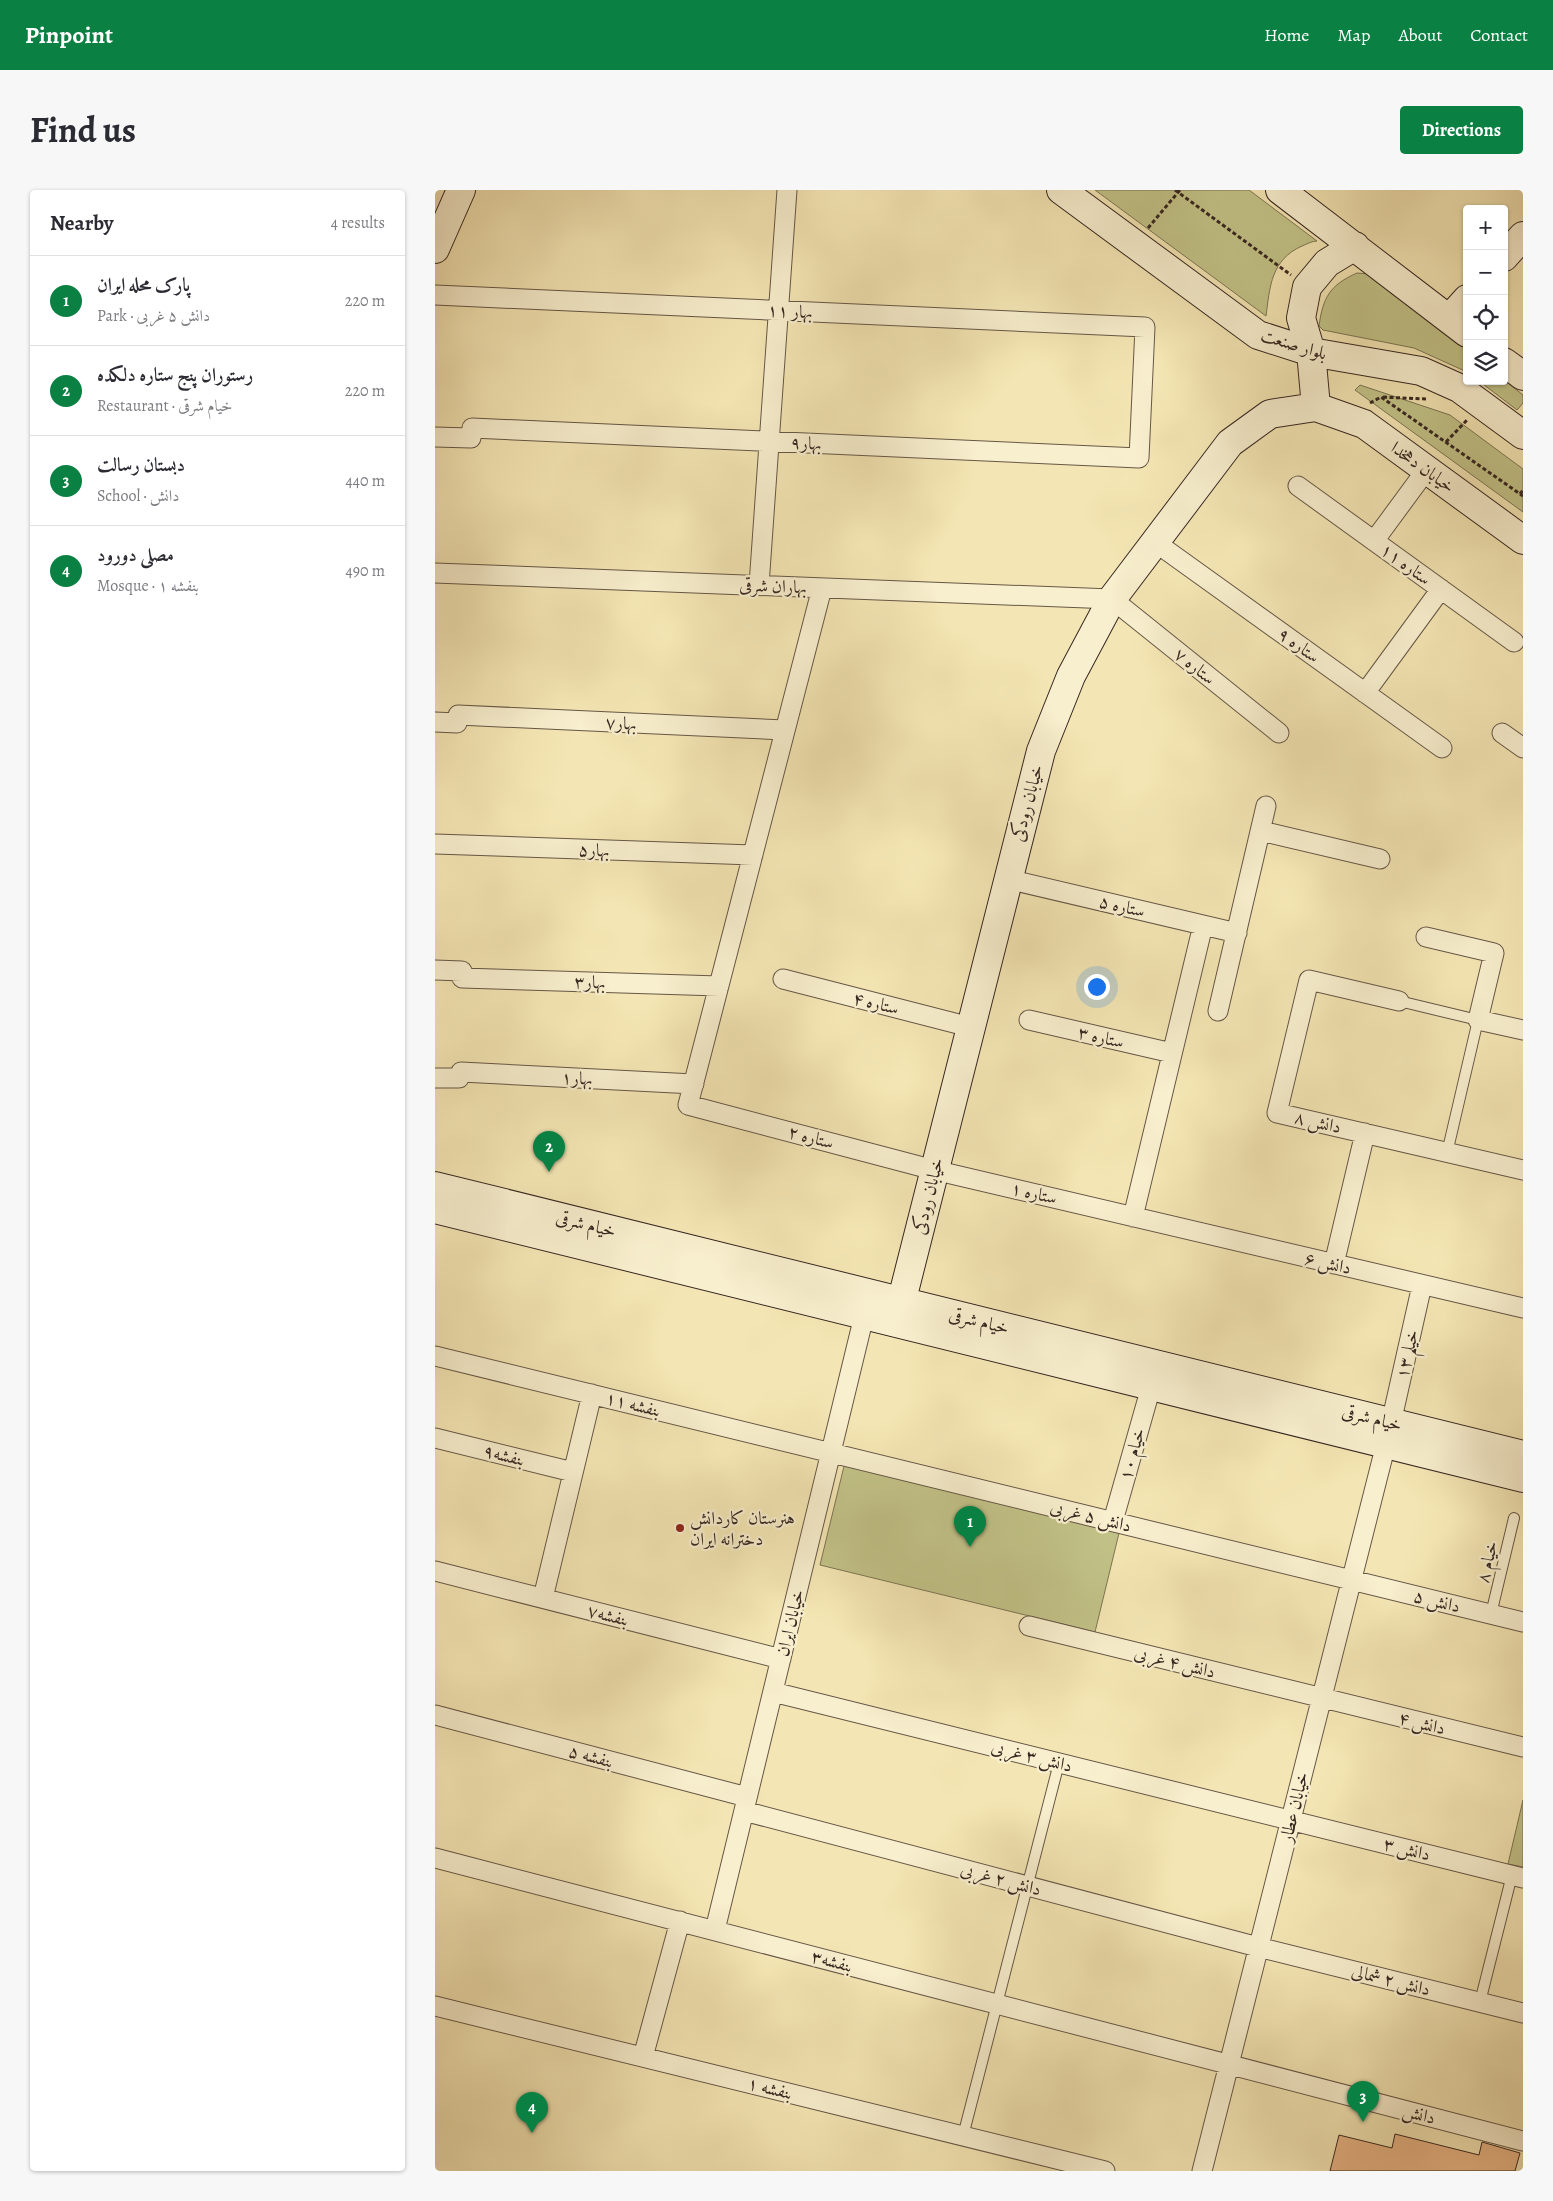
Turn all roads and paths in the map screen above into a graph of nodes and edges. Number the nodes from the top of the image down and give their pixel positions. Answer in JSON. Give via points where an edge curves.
{"nodes":[{"id":1,"x":461,"y":190,"type":"edge"},
{"id":2,"x":787,"y":190,"type":"edge"},
{"id":3,"x":1061,"y":190,"type":"edge"},
{"id":4,"x":1280,"y":190,"type":"edge"},
{"id":5,"x":1178,"y":191,"type":"edge"},
{"id":6,"x":1523,"y":236,"type":"edge"},
{"id":7,"x":1134,"y":243,"type":"junction"},
{"id":8,"x":1355,"y":246,"type":"junction"},
{"id":9,"x":435,"y":249,"type":"edge"},
{"id":10,"x":1508,"y":253,"type":"edge"},
{"id":11,"x":1307,"y":288,"type":"junction"},
{"id":12,"x":435,"y":295,"type":"edge"},
{"id":13,"x":779,"y":310,"type":"junction"},
{"id":14,"x":1461,"y":317,"type":"edge"},
{"id":15,"x":1311,"y":352,"type":"junction"},
{"id":16,"x":1508,"y":365,"type":"edge"},
{"id":17,"x":1523,"y":376,"type":"edge"},
{"id":18,"x":1434,"y":403,"type":"dead end"},
{"id":19,"x":1316,"y":407,"type":"junction"},
{"id":20,"x":1461,"y":414,"type":"dead end"},
{"id":21,"x":1523,"y":435,"type":"edge"},
{"id":22,"x":435,"y":437,"type":"edge"},
{"id":23,"x":769,"y":442,"type":"junction"},
{"id":24,"x":1446,"y":442,"type":"junction"},
{"id":25,"x":1139,"y":458,"type":"joint"},
{"id":26,"x":1427,"y":469,"type":"junction"},
{"id":27,"x":1297,"y":486,"type":"dead end"},
{"id":28,"x":1523,"y":490,"type":"edge"},
{"id":29,"x":1522,"y":495,"type":"edge"},
{"id":30,"x":1523,"y":540,"type":"edge"},
{"id":31,"x":1374,"y":541,"type":"junction"},
{"id":32,"x":1155,"y":542,"type":"junction"},
{"id":33,"x":435,"y":573,"type":"edge"},
{"id":34,"x":759,"y":585,"type":"junction"},
{"id":35,"x":822,"y":588,"type":"junction"},
{"id":36,"x":1441,"y":589,"type":"junction"},
{"id":37,"x":1112,"y":599,"type":"junction"},
{"id":38,"x":1514,"y":642,"type":"dead end"},
{"id":39,"x":1365,"y":693,"type":"junction"},
{"id":40,"x":435,"y":722,"type":"edge"},
{"id":41,"x":785,"y":730,"type":"junction"},
{"id":42,"x":1502,"y":732,"type":"dead end"},
{"id":43,"x":1279,"y":733,"type":"dead end"},
{"id":44,"x":1442,"y":748,"type":"dead end"},
{"id":45,"x":1523,"y":748,"type":"edge"},
{"id":46,"x":1267,"y":806,"type":"dead end"},
{"id":47,"x":1261,"y":831,"type":"junction"},
{"id":48,"x":435,"y":844,"type":"edge"},
{"id":49,"x":753,"y":855,"type":"junction"},
{"id":50,"x":1380,"y":859,"type":"dead end"},
{"id":51,"x":1007,"y":879,"type":"junction"},
{"id":52,"x":1203,"y":924,"type":"junction"},
{"id":53,"x":1237,"y":933,"type":"junction"},
{"id":54,"x":1426,"y":936,"type":"dead end"},
{"id":55,"x":435,"y":970,"type":"edge"},
{"id":56,"x":783,"y":980,"type":"dead end"},
{"id":57,"x":719,"y":986,"type":"junction"},
{"id":58,"x":1399,"y":1001,"type":"joint"},
{"id":59,"x":1218,"y":1011,"type":"dead end"},
{"id":60,"x":1029,"y":1020,"type":"dead end"},
{"id":61,"x":1479,"y":1020,"type":"junction"},
{"id":62,"x":970,"y":1027,"type":"junction"},
{"id":63,"x":1523,"y":1030,"type":"edge"},
{"id":64,"x":1172,"y":1053,"type":"junction"},
{"id":65,"x":435,"y":1078,"type":"edge"},
{"id":66,"x":694,"y":1084,"type":"junction"},
{"id":67,"x":1365,"y":1133,"type":"junction"},
{"id":68,"x":1447,"y":1152,"type":"junction"},
{"id":69,"x":934,"y":1170,"type":"junction"},
{"id":70,"x":1523,"y":1170,"type":"edge"},
{"id":71,"x":435,"y":1186,"type":"edge"},
{"id":72,"x":435,"y":1210,"type":"edge"},
{"id":73,"x":1133,"y":1217,"type":"junction"},
{"id":74,"x":1334,"y":1264,"type":"junction"},
{"id":75,"x":1422,"y":1285,"type":"junction"},
{"id":76,"x":1523,"y":1308,"type":"edge"},
{"id":77,"x":898,"y":1312,"type":"junction"},
{"id":78,"x":865,"y":1316,"type":"junction"},
{"id":79,"x":435,"y":1356,"type":"edge"},
{"id":80,"x":1154,"y":1376,"type":"junction"},
{"id":81,"x":593,"y":1394,"type":"junction"},
{"id":82,"x":1389,"y":1433,"type":"junction"},
{"id":83,"x":435,"y":1438,"type":"edge"},
{"id":84,"x":831,"y":1452,"type":"junction"},
{"id":85,"x":1523,"y":1455,"type":"edge"},
{"id":86,"x":573,"y":1472,"type":"junction"},
{"id":87,"x":1523,"y":1478,"type":"edge"},
{"id":88,"x":1514,"y":1518,"type":"dead end"},
{"id":89,"x":1113,"y":1521,"type":"junction"},
{"id":90,"x":435,"y":1571,"type":"edge"},
{"id":91,"x":1352,"y":1580,"type":"junction"},
{"id":92,"x":543,"y":1598,"type":"junction"},
{"id":93,"x":1491,"y":1614,"type":"junction"},
{"id":94,"x":1523,"y":1622,"type":"edge"},
{"id":95,"x":1029,"y":1626,"type":"dead end"},
{"id":96,"x":781,"y":1659,"type":"junction"},
{"id":97,"x":773,"y":1692,"type":"junction"},
{"id":98,"x":1321,"y":1698,"type":"junction"},
{"id":99,"x":435,"y":1715,"type":"edge"},
{"id":100,"x":1523,"y":1747,"type":"edge"},
{"id":101,"x":1059,"y":1763,"type":"junction"},
{"id":102,"x":746,"y":1804,"type":"junction"},
{"id":103,"x":1291,"y":1820,"type":"junction"},
{"id":104,"x":435,"y":1858,"type":"edge"},
{"id":105,"x":1517,"y":1877,"type":"edge"},
{"id":106,"x":1027,"y":1886,"type":"junction"},
{"id":107,"x":680,"y":1921,"type":"junction"},
{"id":108,"x":715,"y":1930,"type":"junction"},
{"id":109,"x":1258,"y":1947,"type":"junction"},
{"id":110,"x":1480,"y":2002,"type":"junction"},
{"id":111,"x":997,"y":2004,"type":"junction"},
{"id":112,"x":435,"y":2006,"type":"edge"},
{"id":113,"x":1523,"y":2013,"type":"edge"},
{"id":114,"x":643,"y":2057,"type":"junction"},
{"id":115,"x":1229,"y":2064,"type":"junction"},
{"id":116,"x":963,"y":2136,"type":"junction"},
{"id":117,"x":1523,"y":2140,"type":"edge"},
{"id":118,"x":1105,"y":2171,"type":"edge"},
{"id":119,"x":1202,"y":2171,"type":"edge"}],
"edges":[{"from":1,"to":9,"type":"street"},
{"from":2,"to":13,"type":"street"},
{"from":3,"to":7,"type":"street","name":"بلوار صنعت"},
{"from":4,"to":8,"type":"street"},
{"from":5,"to":7,"type":"path"},
{"from":5,"to":11,"type":"path"},
{"from":6,"to":10,"type":"street"},
{"from":7,"to":15,"type":"street","name":"بلوار صنعت","via":[[1258,335]]},
{"from":8,"to":11,"type":"street","via":[[1327,263]]},
{"from":8,"to":14,"type":"street"},
{"from":11,"to":15,"type":"street","via":[[1301,318]]},
{"from":12,"to":13,"type":"street","name":"بهار ۱۱"},
{"from":13,"to":23,"type":"street"},
{"from":13,"to":25,"type":"street","name":"بهار ۱۱","via":[[1145,327]]},
{"from":15,"to":19,"type":"street"},
{"from":15,"to":21,"type":"street","name":"بلوار صنعت","via":[[1421,371],[1459,388]]},
{"from":16,"to":17,"type":"street"},
{"from":18,"to":24,"type":"path","via":[[1426,399],[1381,397]]},
{"from":19,"to":26,"type":"street","name":"خیابان دهخدا","via":[[1364,424]]},
{"from":19,"to":32,"type":"street","name":"خیابان رودکی","via":[[1270,414],[1231,443]]},
{"from":20,"to":24,"type":"path","via":[[1470,417]]},
{"from":22,"to":23,"type":"street","name":"بهار۹","via":[[471,438],[472,428]]},
{"from":23,"to":25,"type":"street","name":"بهار۹"},
{"from":23,"to":34,"type":"street"},
{"from":24,"to":29,"type":"path"},
{"from":26,"to":30,"type":"street","name":"خیابان دهخدا"},
{"from":26,"to":31,"type":"street"},
{"from":27,"to":31,"type":"street","name":"ستاره ۱۱"},
{"from":28,"to":29,"type":"path"},
{"from":31,"to":36,"type":"street","name":"ستاره ۱۱"},
{"from":32,"to":37,"type":"street","name":"خیابان رودکی"},
{"from":32,"to":39,"type":"street","name":"ستاره ۹"},
{"from":33,"to":34,"type":"street","name":"بهاران شرقی"},
{"from":34,"to":35,"type":"street","name":"بهاران شرقی"},
{"from":35,"to":37,"type":"street","name":"بهاران شرقی"},
{"from":35,"to":41,"type":"street"},
{"from":36,"to":38,"type":"street","name":"ستاره ۱۱"},
{"from":36,"to":39,"type":"street"},
{"from":37,"to":43,"type":"street","name":"ستاره ۷"},
{"from":37,"to":51,"type":"street","name":"خیابان رودکی","via":[[1071,676],[1041,751]]},
{"from":39,"to":44,"type":"street","name":"ستاره ۹"},
{"from":40,"to":41,"type":"street","name":"بهار۷","via":[[457,723],[457,715]]},
{"from":41,"to":49,"type":"street"},
{"from":42,"to":45,"type":"street"},
{"from":46,"to":47,"type":"street"},
{"from":47,"to":50,"type":"street"},
{"from":47,"to":53,"type":"street"},
{"from":48,"to":49,"type":"street","name":"بهار۵"},
{"from":49,"to":57,"type":"street"},
{"from":51,"to":52,"type":"street","name":"ستاره ۵"},
{"from":51,"to":62,"type":"street","name":"خیابان رودکی"},
{"from":52,"to":53,"type":"street","name":"ستاره ۵"},
{"from":52,"to":64,"type":"street"},
{"from":53,"to":59,"type":"street"},
{"from":54,"to":61,"type":"street","via":[[1494,953]]},
{"from":55,"to":57,"type":"street","name":"بهار۳","via":[[462,971],[462,978]]},
{"from":56,"to":62,"type":"street","name":"ستاره ۴"},
{"from":57,"to":66,"type":"street"},
{"from":58,"to":61,"type":"lane"},
{"from":58,"to":67,"type":"street","name":"دانش ۸","via":[[1309,980],[1277,1113]]},
{"from":60,"to":64,"type":"street","name":"ستاره ۳"},
{"from":61,"to":63,"type":"street"},
{"from":61,"to":68,"type":"lane"},
{"from":62,"to":69,"type":"street","name":"خیابان رودکی"},
{"from":64,"to":73,"type":"street"},
{"from":65,"to":66,"type":"street","name":"بهار۱","via":[[459,1078],[461,1072]]},
{"from":66,"to":69,"type":"street","name":"ستاره ۲","via":[[688,1105]]},
{"from":67,"to":68,"type":"street","name":"دانش ۸"},
{"from":67,"to":74,"type":"street"},
{"from":68,"to":70,"type":"street","name":"دانش ۸"},
{"from":69,"to":73,"type":"street","name":"ستاره ۱"},
{"from":69,"to":77,"type":"street","name":"خیابان رودکی"},
{"from":71,"to":77,"type":"street","name":"خیام شرقی"},
{"from":72,"to":78,"type":"street","name":"خیام شرقی"},
{"from":73,"to":74,"type":"street","name":"دانش ۶"},
{"from":74,"to":75,"type":"street","name":"دانش ۶"},
{"from":75,"to":76,"type":"street","name":"دانش ۶"},
{"from":75,"to":82,"type":"street","name":"خیلم ۱۳"},
{"from":77,"to":78,"type":"street","name":"خیام شرقی"},
{"from":77,"to":80,"type":"street","name":"خیام شرقی"},
{"from":78,"to":84,"type":"street","name":"خیابان ایران"},
{"from":79,"to":81,"type":"street","name":"بنفشه ۱۱"},
{"from":80,"to":82,"type":"street","name":"خیام شرقی"},
{"from":80,"to":89,"type":"street","name":"خیام ۱۰"},
{"from":81,"to":84,"type":"street","name":"بنفشه ۱۱"},
{"from":81,"to":86,"type":"street"},
{"from":82,"to":85,"type":"street","name":"خیام شرقی"},
{"from":82,"to":87,"type":"street","name":"خیام شرقی"},
{"from":82,"to":91,"type":"street","name":"خیابان عطار"},
{"from":83,"to":86,"type":"street","name":"بنفشه۹"},
{"from":84,"to":89,"type":"street","name":"دانش ۵ غربی"},
{"from":84,"to":96,"type":"street","name":"خیابان ایران"},
{"from":86,"to":92,"type":"street"},
{"from":88,"to":93,"type":"lane","name":"خیام ۸"},
{"from":89,"to":91,"type":"street","name":"دانش ۵ غربی"},
{"from":90,"to":92,"type":"street","name":"بنفشه۷"},
{"from":91,"to":93,"type":"street","name":"دانش ۵"},
{"from":91,"to":98,"type":"street","name":"خیابان عطار"},
{"from":92,"to":96,"type":"street","name":"بنفشه۷"},
{"from":93,"to":94,"type":"street","name":"دانش ۵"},
{"from":95,"to":98,"type":"street","name":"دانش ۴ غربی"},
{"from":96,"to":97,"type":"street","name":"خیابان ایران"},
{"from":97,"to":101,"type":"street","name":"دانش ۳ غربی"},
{"from":97,"to":102,"type":"street","name":"خیابان ایران"},
{"from":98,"to":100,"type":"street","name":"دانش ۴"},
{"from":98,"to":103,"type":"street","name":"خیابان عطار"},
{"from":99,"to":102,"type":"street","name":"بنفشه ۵"},
{"from":101,"to":103,"type":"street","name":"دانش ۳ غربی"},
{"from":101,"to":106,"type":"lane"},
{"from":102,"to":106,"type":"street","name":"دانش ۲ غربی"},
{"from":102,"to":108,"type":"street","name":"خیابان ایران"},
{"from":103,"to":105,"type":"street","name":"دانش ۳"},
{"from":103,"to":109,"type":"street","name":"خیابان عطار"},
{"from":104,"to":107,"type":"street","name":"بنفشه۳"},
{"from":105,"to":110,"type":"lane"},
{"from":106,"to":109,"type":"street","name":"دانش ۲ غربی"},
{"from":106,"to":111,"type":"lane"},
{"from":107,"to":108,"type":"street","name":"بنفشه۳"},
{"from":107,"to":114,"type":"street"},
{"from":108,"to":111,"type":"street","name":"بنفشه۳"},
{"from":109,"to":110,"type":"street","name":"دانش ۲ شمالی"},
{"from":109,"to":115,"type":"street","name":"خیابان عطار"},
{"from":110,"to":113,"type":"street","name":"دانش ۲ شمالی"},
{"from":111,"to":115,"type":"street","name":"بنفشه۳"},
{"from":111,"to":116,"type":"lane"},
{"from":112,"to":114,"type":"street","name":"بنفشه ۱"},
{"from":114,"to":116,"type":"street","name":"بنفشه ۱"},
{"from":115,"to":117,"type":"street","name":"دانش"},
{"from":115,"to":119,"type":"street","name":"خیابان عطار"},
{"from":116,"to":118,"type":"street","name":"بنفشه ۱"}]}
